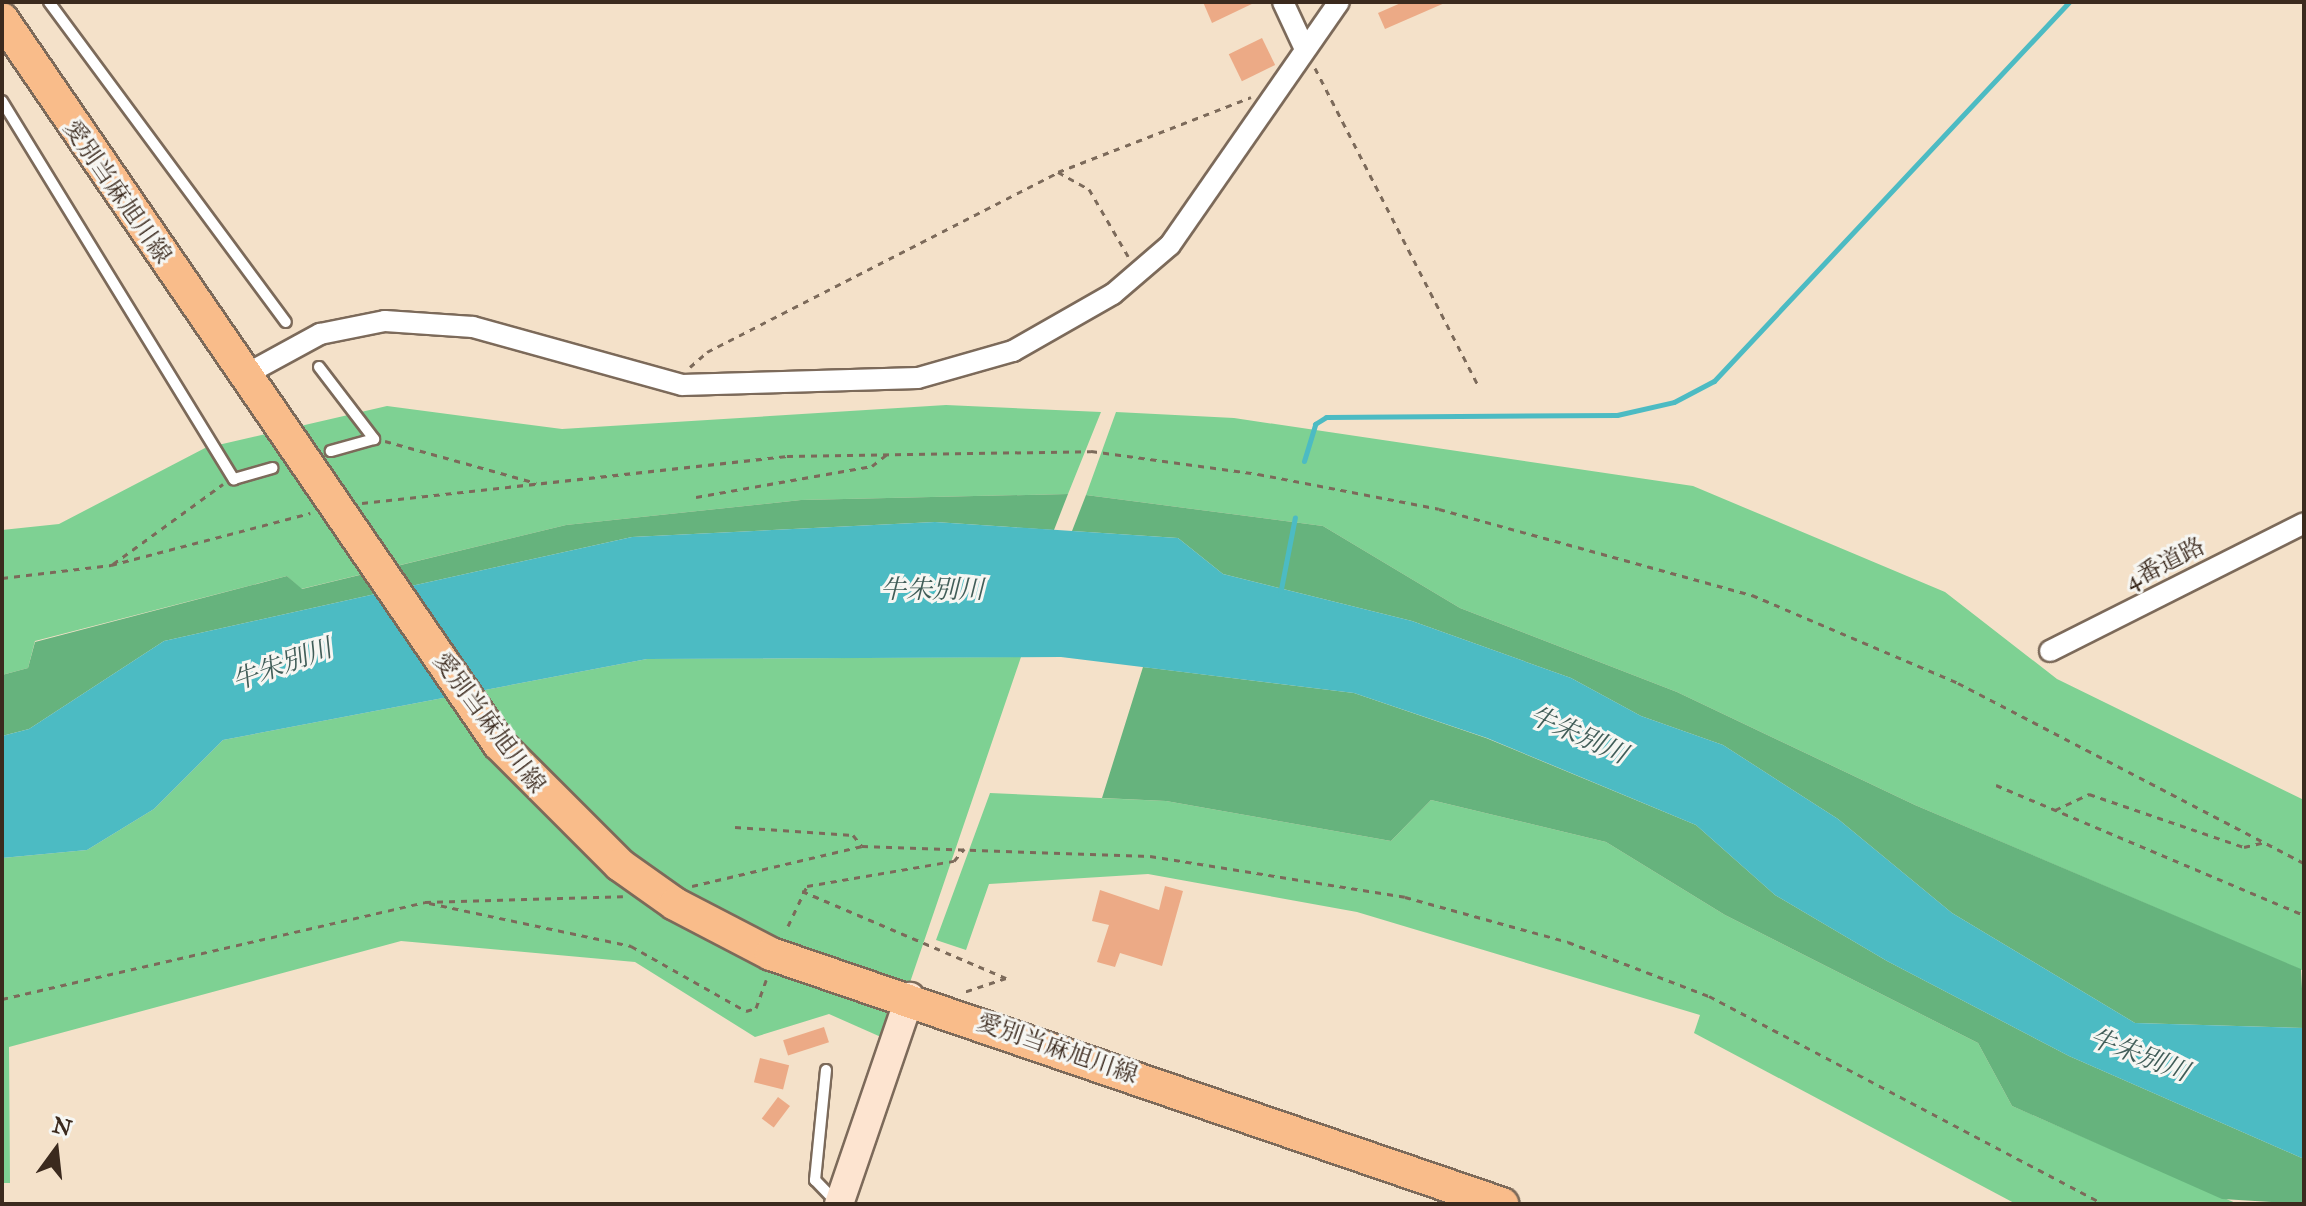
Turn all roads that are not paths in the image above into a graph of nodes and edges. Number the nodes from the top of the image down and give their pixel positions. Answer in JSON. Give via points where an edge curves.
{"nodes":[{"id":1,"x":49,"y":2,"type":"edge"},
{"id":2,"x":1283,"y":2,"type":"edge"},
{"id":3,"x":1339,"y":2,"type":"edge"},
{"id":4,"x":2,"y":19,"type":"edge"},
{"id":5,"x":1304,"y":47,"type":"junction"},
{"id":6,"x":2,"y":101,"type":"edge"},
{"id":7,"x":286,"y":322,"type":"dead end"},
{"id":8,"x":319,"y":367,"type":"dead end"},
{"id":9,"x":243,"y":376,"type":"junction"},
{"id":10,"x":331,"y":451,"type":"dead end"},
{"id":11,"x":272,"y":468,"type":"dead end"},
{"id":12,"x":2304,"y":523,"type":"edge"},
{"id":13,"x":2050,"y":651,"type":"dead end"},
{"id":14,"x":910,"y":997,"type":"junction"},
{"id":15,"x":826,"y":1070,"type":"dead end"},
{"id":16,"x":839,"y":1204,"type":"edge"},
{"id":17,"x":1502,"y":1204,"type":"edge"}],
"edges":[{"from":1,"to":7,"type":"lane"},
{"from":2,"to":5,"type":"street"},
{"from":3,"to":5,"type":"street"},
{"from":4,"to":9,"type":"main road","name":"愛別当麻旭川線"},
{"from":5,"to":9,"type":"street","via":[[1275,99],[1170,245],[1139,276],[1013,351],[918,378],[682,385],[425,321],[320,334]]},
{"from":6,"to":11,"type":"lane","via":[[234,479]]},
{"from":8,"to":10,"type":"lane","via":[[374,439]]},
{"from":9,"to":14,"type":"main road","name":"愛別当麻旭川線","via":[[499,744],[620,865],[675,904],[771,954]]},
{"from":12,"to":13,"type":"street","name":"4番道路"},
{"from":14,"to":16,"type":"street"},
{"from":14,"to":17,"type":"main road","name":"愛別当麻旭川線"},
{"from":15,"to":16,"type":"lane","via":[[815,1180]]}]}
